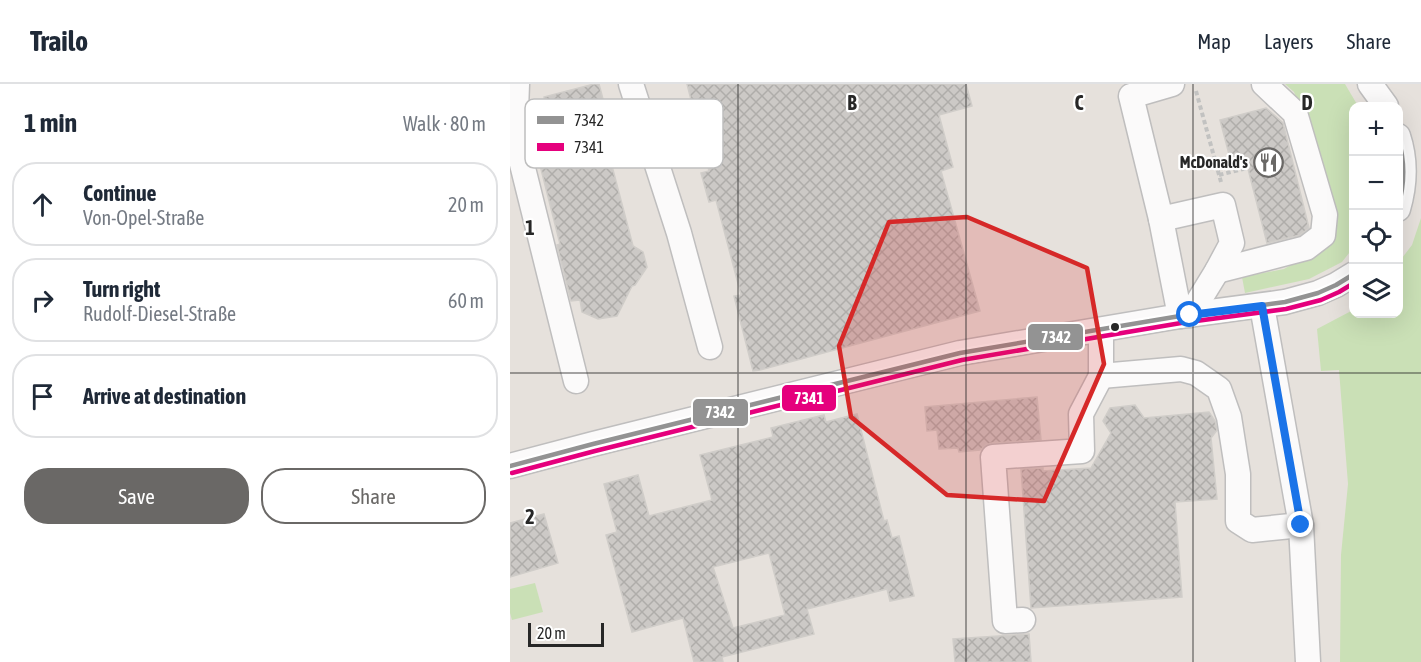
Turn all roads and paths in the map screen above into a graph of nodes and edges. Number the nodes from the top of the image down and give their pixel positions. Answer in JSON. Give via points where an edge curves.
{"nodes":[{"id":1,"x":517,"y":84,"type":"edge"},
{"id":2,"x":632,"y":84,"type":"edge"},
{"id":3,"x":1172,"y":84,"type":"edge"},
{"id":4,"x":1194,"y":84,"type":"edge"},
{"id":5,"x":1264,"y":84,"type":"edge"},
{"id":6,"x":1370,"y":84,"type":"edge"},
{"id":7,"x":637,"y":99,"type":"edge"},
{"id":8,"x":1383,"y":102,"type":"edge"},
{"id":9,"x":1403,"y":156,"type":"edge"},
{"id":10,"x":658,"y":168,"type":"edge"},
{"id":11,"x":1247,"y":168,"type":"dead end"},
{"id":12,"x":1219,"y":175,"type":"junction"},
{"id":13,"x":1403,"y":183,"type":"edge"},
{"id":14,"x":1222,"y":205,"type":"junction"},
{"id":15,"x":1161,"y":219,"type":"junction"},
{"id":16,"x":1217,"y":271,"type":"junction"},
{"id":17,"x":1349,"y":277,"type":"edge"},
{"id":18,"x":1262,"y":306,"type":"junction"},
{"id":19,"x":1185,"y":315,"type":"junction"},
{"id":20,"x":1101,"y":330,"type":"junction"},
{"id":21,"x":710,"y":347,"type":"dead end"},
{"id":22,"x":1101,"y":376,"type":"junction"},
{"id":23,"x":576,"y":381,"type":"dead end"},
{"id":24,"x":510,"y":466,"type":"edge"},
{"id":25,"x":1301,"y":525,"type":"junction"},
{"id":26,"x":1023,"y":620,"type":"dead end"},
{"id":27,"x":1308,"y":662,"type":"edge"}],
"edges":[{"from":1,"to":23,"type":"street","via":[[515,136]]},
{"from":2,"to":7,"type":"street"},
{"from":3,"to":15,"type":"street","via":[[1131,96]]},
{"from":4,"to":12,"type":"path"},
{"from":5,"to":16,"type":"street","via":[[1295,113],[1325,215],[1323,235],[1306,248]]},
{"from":6,"to":8,"type":"street"},
{"from":9,"to":13,"type":"street"},
{"from":10,"to":21,"type":"street"},
{"from":11,"to":12,"type":"path"},
{"from":12,"to":14,"type":"path"},
{"from":14,"to":15,"type":"street"},
{"from":14,"to":16,"type":"street","via":[[1232,243]]},
{"from":15,"to":19,"type":"street"},
{"from":16,"to":19,"type":"street"},
{"from":17,"to":18,"type":"street","via":[[1318,294]]},
{"from":18,"to":19,"type":"street"},
{"from":18,"to":25,"type":"street"},
{"from":19,"to":20,"type":"street"},
{"from":20,"to":22,"type":"street"},
{"from":20,"to":24,"type":"street","via":[[960,353]]},
{"from":22,"to":25,"type":"street","via":[[1181,369],[1196,373],[1219,389],[1229,417],[1238,474],[1238,521],[1252,530]]},
{"from":22,"to":26,"type":"street","via":[[1081,414],[1082,451],[993,457],[1005,621]]},
{"from":25,"to":27,"type":"street"}]}
